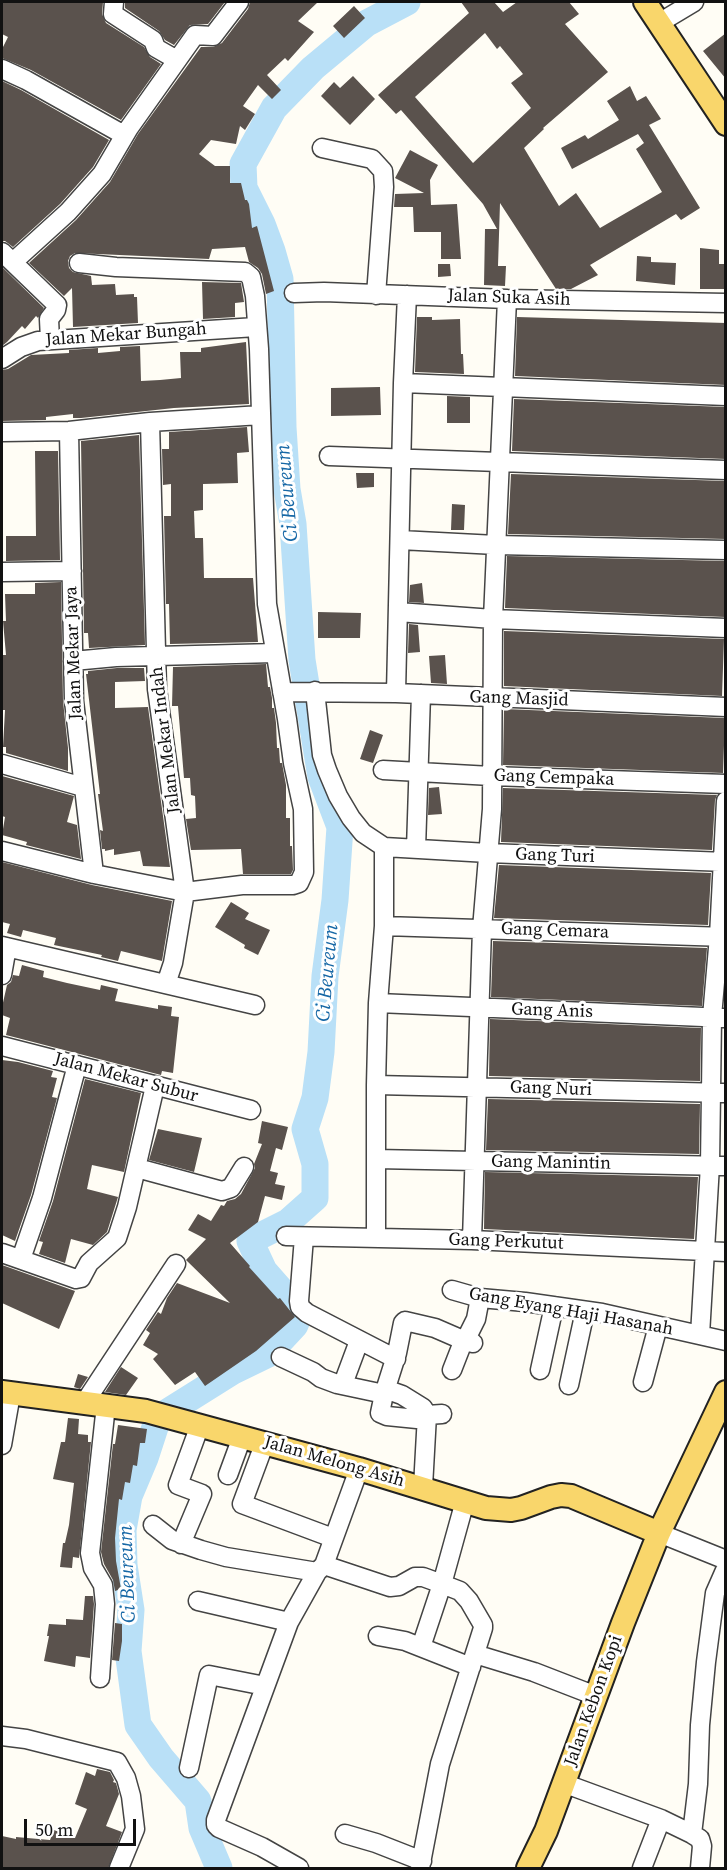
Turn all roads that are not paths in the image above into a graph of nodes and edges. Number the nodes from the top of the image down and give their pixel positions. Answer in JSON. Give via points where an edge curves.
{"nodes":[{"id":1,"x":114,"y":2,"type":"edge"},
{"id":2,"x":239,"y":2,"type":"edge"},
{"id":3,"x":645,"y":2,"type":"edge"},
{"id":4,"x":694,"y":2,"type":"edge"},
{"id":5,"x":659,"y":23,"type":"junction"},
{"id":6,"x":177,"y":60,"type":"junction"},
{"id":7,"x":2,"y":69,"type":"edge"},
{"id":8,"x":722,"y":110,"type":"edge"},
{"id":9,"x":124,"y":135,"type":"junction"},
{"id":10,"x":322,"y":148,"type":"dead end"},
{"id":11,"x":7,"y":257,"type":"edge"},
{"id":12,"x":79,"y":263,"type":"dead end"},
{"id":13,"x":294,"y":293,"type":"dead end"},
{"id":14,"x":376,"y":295,"type":"junction"},
{"id":15,"x":407,"y":295,"type":"junction"},
{"id":16,"x":507,"y":299,"type":"junction"},
{"id":17,"x":726,"y":303,"type":"edge"},
{"id":18,"x":256,"y":327,"type":"junction"},
{"id":19,"x":50,"y":340,"type":"junction"},
{"id":20,"x":2,"y":359,"type":"edge"},
{"id":21,"x":403,"y":382,"type":"junction"},
{"id":22,"x":502,"y":386,"type":"junction"},
{"id":23,"x":726,"y":396,"type":"edge"},
{"id":24,"x":261,"y":415,"type":"junction"},
{"id":25,"x":150,"y":422,"type":"junction"},
{"id":26,"x":69,"y":431,"type":"junction"},
{"id":27,"x":2,"y":432,"type":"edge"},
{"id":28,"x":329,"y":456,"type":"dead end"},
{"id":29,"x":401,"y":457,"type":"junction"},
{"id":30,"x":500,"y":463,"type":"junction"},
{"id":31,"x":726,"y":470,"type":"edge"},
{"id":32,"x":400,"y":540,"type":"junction"},
{"id":33,"x":496,"y":544,"type":"junction"},
{"id":34,"x":726,"y":550,"type":"edge"},
{"id":35,"x":72,"y":571,"type":"junction"},
{"id":36,"x":2,"y":572,"type":"edge"},
{"id":37,"x":398,"y":612,"type":"junction"},
{"id":38,"x":493,"y":619,"type":"junction"},
{"id":39,"x":726,"y":628,"type":"edge"},
{"id":40,"x":275,"y":653,"type":"junction"},
{"id":41,"x":157,"y":655,"type":"junction"},
{"id":42,"x":73,"y":661,"type":"junction"},
{"id":43,"x":285,"y":691,"type":"junction"},
{"id":44,"x":314,"y":691,"type":"junction"},
{"id":45,"x":396,"y":693,"type":"junction"},
{"id":46,"x":422,"y":694,"type":"junction"},
{"id":47,"x":491,"y":698,"type":"junction"},
{"id":48,"x":726,"y":707,"type":"edge"},
{"id":49,"x":2,"y":765,"type":"edge"},
{"id":50,"x":383,"y":771,"type":"dead end"},
{"id":51,"x":418,"y":772,"type":"junction"},
{"id":52,"x":491,"y":776,"type":"junction"},
{"id":53,"x":726,"y":784,"type":"edge"},
{"id":54,"x":83,"y":787,"type":"junction"},
{"id":55,"x":726,"y":801,"type":"edge"},
{"id":56,"x":384,"y":847,"type":"junction"},
{"id":57,"x":416,"y":849,"type":"junction"},
{"id":58,"x":2,"y":851,"type":"edge"},
{"id":59,"x":488,"y":853,"type":"junction"},
{"id":60,"x":724,"y":862,"type":"edge"},
{"id":61,"x":94,"y":874,"type":"junction"},
{"id":62,"x":185,"y":892,"type":"junction"},
{"id":63,"x":384,"y":926,"type":"junction"},
{"id":64,"x":482,"y":928,"type":"junction"},
{"id":65,"x":722,"y":937,"type":"edge"},
{"id":66,"x":4,"y":946,"type":"edge"},
{"id":67,"x":2,"y":975,"type":"edge"},
{"id":68,"x":166,"y":984,"type":"junction"},
{"id":69,"x":378,"y":1003,"type":"junction"},
{"id":70,"x":255,"y":1005,"type":"dead end"},
{"id":71,"x":480,"y":1008,"type":"junction"},
{"id":72,"x":719,"y":1018,"type":"edge"},
{"id":73,"x":2,"y":1046,"type":"edge"},
{"id":74,"x":76,"y":1065,"type":"junction"},
{"id":75,"x":376,"y":1084,"type":"junction"},
{"id":76,"x":155,"y":1086,"type":"junction"},
{"id":77,"x":478,"y":1087,"type":"junction"},
{"id":78,"x":718,"y":1093,"type":"edge"},
{"id":79,"x":250,"y":1110,"type":"dead end"},
{"id":80,"x":376,"y":1159,"type":"junction"},
{"id":81,"x":475,"y":1162,"type":"junction"},
{"id":82,"x":718,"y":1166,"type":"edge"},
{"id":83,"x":244,"y":1167,"type":"dead end"},
{"id":84,"x":137,"y":1168,"type":"junction"},
{"id":85,"x":376,"y":1238,"type":"junction"},
{"id":86,"x":472,"y":1240,"type":"junction"},
{"id":87,"x":705,"y":1251,"type":"junction"},
{"id":88,"x":726,"y":1252,"type":"edge"},
{"id":89,"x":2,"y":1253,"type":"edge"},
{"id":90,"x":21,"y":1259,"type":"junction"},
{"id":91,"x":176,"y":1264,"type":"dead end"},
{"id":92,"x":452,"y":1290,"type":"dead end"},
{"id":93,"x":480,"y":1298,"type":"junction"},
{"id":94,"x":554,"y":1306,"type":"junction"},
{"id":95,"x":585,"y":1311,"type":"junction"},
{"id":96,"x":658,"y":1326,"type":"junction"},
{"id":97,"x":700,"y":1335,"type":"junction"},
{"id":98,"x":359,"y":1341,"type":"junction"},
{"id":99,"x":726,"y":1341,"type":"edge"},
{"id":100,"x":469,"y":1342,"type":"junction"},
{"id":101,"x":280,"y":1357,"type":"dead end"},
{"id":102,"x":396,"y":1359,"type":"junction"},
{"id":103,"x":452,"y":1370,"type":"dead end"},
{"id":104,"x":540,"y":1370,"type":"dead end"},
{"id":105,"x":643,"y":1382,"type":"dead end"},
{"id":106,"x":343,"y":1384,"type":"junction"},
{"id":107,"x":569,"y":1385,"type":"dead end"},
{"id":108,"x":384,"y":1391,"type":"junction"},
{"id":109,"x":726,"y":1392,"type":"edge"},
{"id":110,"x":6,"y":1393,"type":"edge"},
{"id":111,"x":95,"y":1404,"type":"junction"},
{"id":112,"x":432,"y":1416,"type":"junction"},
{"id":113,"x":189,"y":1422,"type":"junction"},
{"id":114,"x":242,"y":1437,"type":"junction"},
{"id":115,"x":265,"y":1442,"type":"junction"},
{"id":116,"x":2,"y":1445,"type":"edge"},
{"id":117,"x":359,"y":1469,"type":"junction"},
{"id":118,"x":228,"y":1475,"type":"dead end"},
{"id":119,"x":423,"y":1487,"type":"junction"},
{"id":120,"x":465,"y":1501,"type":"junction"},
{"id":121,"x":153,"y":1525,"type":"dead end"},
{"id":122,"x":659,"y":1533,"type":"junction"},
{"id":123,"x":333,"y":1538,"type":"junction"},
{"id":124,"x":181,"y":1544,"type":"junction"},
{"id":125,"x":726,"y":1560,"type":"edge"},
{"id":126,"x":320,"y":1568,"type":"junction"},
{"id":127,"x":726,"y":1568,"type":"edge"},
{"id":128,"x":442,"y":1584,"type":"junction"},
{"id":129,"x":198,"y":1601,"type":"dead end"},
{"id":130,"x":289,"y":1622,"type":"junction"},
{"id":131,"x":378,"y":1636,"type":"dead end"},
{"id":132,"x":421,"y":1647,"type":"junction"},
{"id":133,"x":473,"y":1660,"type":"junction"},
{"id":134,"x":100,"y":1678,"type":"dead end"},
{"id":135,"x":265,"y":1686,"type":"junction"},
{"id":136,"x":596,"y":1696,"type":"junction"},
{"id":137,"x":2,"y":1736,"type":"edge"},
{"id":138,"x":189,"y":1768,"type":"dead end"},
{"id":139,"x":563,"y":1783,"type":"junction"},
{"id":140,"x":661,"y":1819,"type":"junction"},
{"id":141,"x":345,"y":1834,"type":"dead end"},
{"id":142,"x":692,"y":1834,"type":"junction"},
{"id":143,"x":421,"y":1865,"type":"edge"},
{"id":144,"x":119,"y":1869,"type":"edge"},
{"id":145,"x":299,"y":1869,"type":"edge"},
{"id":146,"x":528,"y":1869,"type":"edge"},
{"id":147,"x":642,"y":1869,"type":"edge"},
{"id":148,"x":700,"y":1869,"type":"edge"}],
"edges":[{"from":1,"to":6,"type":"street","via":[[113,14]]},
{"from":2,"to":6,"type":"street","via":[[213,36],[195,35]]},
{"from":3,"to":5,"type":"main road"},
{"from":4,"to":5,"type":"street"},
{"from":5,"to":8,"type":"main road"},
{"from":6,"to":9,"type":"street"},
{"from":7,"to":9,"type":"street"},
{"from":9,"to":11,"type":"street","via":[[102,174],[68,212]]},
{"from":10,"to":14,"type":"street","via":[[372,159],[383,171]]},
{"from":11,"to":19,"type":"street","via":[[57,305],[49,319]]},
{"from":12,"to":18,"type":"street","via":[[244,272],[251,277],[253,286]]},
{"from":13,"to":14,"type":"street","name":"Jalan Suka Asih"},
{"from":14,"to":15,"type":"street","name":"Jalan Suka Asih"},
{"from":15,"to":16,"type":"street","name":"Jalan Suka Asih"},
{"from":15,"to":21,"type":"street"},
{"from":16,"to":17,"type":"street","name":"Jalan Suka Asih"},
{"from":16,"to":22,"type":"street"},
{"from":18,"to":19,"type":"street","name":"Jalan Mekar Bungah"},
{"from":18,"to":24,"type":"street"},
{"from":19,"to":20,"type":"street","name":"Jalan Mekar Bungah","via":[[21,347]]},
{"from":21,"to":22,"type":"street"},
{"from":21,"to":29,"type":"street"},
{"from":22,"to":23,"type":"street"},
{"from":22,"to":30,"type":"street"},
{"from":24,"to":25,"type":"street"},
{"from":24,"to":40,"type":"street","via":[[267,604]]},
{"from":25,"to":26,"type":"street"},
{"from":25,"to":41,"type":"street","name":"Jalan Mekar Indah"},
{"from":26,"to":27,"type":"street"},
{"from":26,"to":35,"type":"street","name":"Jalan Mekar Jaya"},
{"from":28,"to":29,"type":"street"},
{"from":29,"to":30,"type":"street"},
{"from":29,"to":32,"type":"street"},
{"from":30,"to":31,"type":"street"},
{"from":30,"to":33,"type":"street"},
{"from":32,"to":33,"type":"street"},
{"from":32,"to":37,"type":"street"},
{"from":33,"to":34,"type":"street"},
{"from":33,"to":38,"type":"street"},
{"from":35,"to":36,"type":"street"},
{"from":35,"to":42,"type":"street","name":"Jalan Mekar Jaya"},
{"from":37,"to":38,"type":"street"},
{"from":37,"to":45,"type":"street"},
{"from":38,"to":39,"type":"street"},
{"from":38,"to":47,"type":"street"},
{"from":40,"to":41,"type":"street"},
{"from":40,"to":43,"type":"street"},
{"from":41,"to":42,"type":"street"},
{"from":41,"to":62,"type":"street","name":"Jalan Mekar Indah","via":[[157,689]]},
{"from":42,"to":54,"type":"street","name":"Jalan Mekar Jaya"},
{"from":43,"to":44,"type":"street","name":"Gang Masjid"},
{"from":43,"to":62,"type":"street","via":[[292,763],[303,809],[302,878],[292,885],[242,885]]},
{"from":44,"to":45,"type":"street","name":"Gang Masjid"},
{"from":44,"to":56,"type":"street","via":[[322,755],[338,796],[363,833]]},
{"from":45,"to":46,"type":"street","name":"Gang Masjid"},
{"from":46,"to":47,"type":"street","name":"Gang Masjid"},
{"from":46,"to":51,"type":"street"},
{"from":47,"to":48,"type":"street","name":"Gang Masjid"},
{"from":47,"to":52,"type":"street"},
{"from":49,"to":54,"type":"street"},
{"from":50,"to":51,"type":"street","name":"Gang Cempaka"},
{"from":51,"to":52,"type":"street","name":"Gang Cempaka"},
{"from":51,"to":57,"type":"street"},
{"from":52,"to":53,"type":"street","name":"Gang Cempaka"},
{"from":52,"to":59,"type":"street"},
{"from":54,"to":61,"type":"street","name":"Jalan Mekar Jaya"},
{"from":55,"to":60,"type":"street"},
{"from":56,"to":57,"type":"street","name":"Gang Turi"},
{"from":56,"to":63,"type":"street"},
{"from":57,"to":59,"type":"street","name":"Gang Turi"},
{"from":58,"to":61,"type":"street"},
{"from":59,"to":60,"type":"street","name":"Gang Turi"},
{"from":59,"to":64,"type":"street"},
{"from":60,"to":65,"type":"street"},
{"from":61,"to":62,"type":"street"},
{"from":62,"to":68,"type":"street","name":"Jalan Mekar Indah"},
{"from":63,"to":64,"type":"street","name":"Gang Cemara"},
{"from":63,"to":69,"type":"street"},
{"from":64,"to":65,"type":"street","name":"Gang Cemara"},
{"from":64,"to":71,"type":"street"},
{"from":65,"to":72,"type":"street"},
{"from":66,"to":67,"type":"street"},
{"from":66,"to":68,"type":"street"},
{"from":68,"to":70,"type":"street"},
{"from":69,"to":71,"type":"street","name":"Gang Anis"},
{"from":69,"to":75,"type":"street"},
{"from":71,"to":72,"type":"street","name":"Gang Anis"},
{"from":71,"to":77,"type":"street"},
{"from":72,"to":78,"type":"street"},
{"from":73,"to":74,"type":"street","name":"Jalan Mekar Subur"},
{"from":74,"to":76,"type":"street","name":"Jalan Mekar Subur"},
{"from":74,"to":90,"type":"street","via":[[42,1198]]},
{"from":75,"to":77,"type":"street","name":"Gang Nuri"},
{"from":75,"to":80,"type":"street"},
{"from":76,"to":79,"type":"street","name":"Jalan Mekar Subur"},
{"from":76,"to":84,"type":"street"},
{"from":77,"to":78,"type":"street","name":"Gang Nuri"},
{"from":77,"to":81,"type":"street"},
{"from":78,"to":82,"type":"street"},
{"from":80,"to":81,"type":"street","name":"Gang Manintin"},
{"from":80,"to":85,"type":"street"},
{"from":81,"to":82,"type":"street","name":"Gang Manintin"},
{"from":81,"to":86,"type":"street"},
{"from":82,"to":87,"type":"street"},
{"from":83,"to":84,"type":"street","via":[[231,1188],[222,1191]]},
{"from":84,"to":90,"type":"street","via":[[117,1238],[89,1263],[81,1278],[71,1279]]},
{"from":85,"to":86,"type":"street","name":"Gang Perkutut"},
{"from":85,"to":98,"type":"street","name":"Gang Perkutut","via":[[295,1236],[300,1307]]},
{"from":86,"to":87,"type":"street","name":"Gang Perkutut"},
{"from":87,"to":88,"type":"street","name":"Gang Perkutut"},
{"from":87,"to":97,"type":"street"},
{"from":89,"to":90,"type":"street"},
{"from":91,"to":111,"type":"street"},
{"from":92,"to":93,"type":"street","name":"Gang Eyang Haji Hasanah"},
{"from":93,"to":94,"type":"street","name":"Gang Eyang Haji Hasanah"},
{"from":93,"to":100,"type":"street"},
{"from":94,"to":95,"type":"street","name":"Gang Eyang Haji Hasanah"},
{"from":94,"to":104,"type":"street"},
{"from":95,"to":96,"type":"street","name":"Gang Eyang Haji Hasanah"},
{"from":95,"to":107,"type":"street"},
{"from":96,"to":97,"type":"street","name":"Gang Eyang Haji Hasanah"},
{"from":96,"to":105,"type":"street"},
{"from":97,"to":99,"type":"street","name":"Gang Eyang Haji Hasanah"},
{"from":98,"to":102,"type":"street"},
{"from":98,"to":106,"type":"street"},
{"from":100,"to":102,"type":"street","via":[[404,1321]]},
{"from":100,"to":103,"type":"street","via":[[460,1347]]},
{"from":101,"to":106,"type":"street","via":[[321,1378]]},
{"from":102,"to":108,"type":"street"},
{"from":106,"to":108,"type":"street"},
{"from":108,"to":112,"type":"street","via":[[402,1395]]},
{"from":108,"to":112,"type":"street","via":[[382,1414]]},
{"from":109,"to":122,"type":"main road","name":"Jalan Kebon Kopi"},
{"from":110,"to":111,"type":"main road","name":"Jalan Melong Asih"},
{"from":110,"to":116,"type":"street"},
{"from":111,"to":113,"type":"main road","name":"Jalan Melong Asih"},
{"from":111,"to":134,"type":"street","via":[[90,1553],[103,1586],[105,1604]]},
{"from":112,"to":119,"type":"street"},
{"from":113,"to":114,"type":"main road","name":"Jalan Melong Asih"},
{"from":113,"to":124,"type":"street","via":[[178,1485],[202,1494]]},
{"from":114,"to":115,"type":"main road","name":"Jalan Melong Asih"},
{"from":114,"to":118,"type":"street"},
{"from":115,"to":117,"type":"main road","name":"Jalan Melong Asih"},
{"from":115,"to":123,"type":"street","via":[[242,1504]]},
{"from":117,"to":119,"type":"main road","name":"Jalan Melong Asih"},
{"from":117,"to":123,"type":"street"},
{"from":119,"to":120,"type":"main road","name":"Jalan Melong Asih"},
{"from":120,"to":122,"type":"main road","name":"Jalan Melong Asih","via":[[511,1510],[551,1497],[571,1496]]},
{"from":120,"to":128,"type":"street"},
{"from":121,"to":124,"type":"street"},
{"from":122,"to":125,"type":"street"},
{"from":122,"to":136,"type":"main road","name":"Jalan Kebon Kopi"},
{"from":123,"to":126,"type":"street"},
{"from":124,"to":126,"type":"street","via":[[226,1557]]},
{"from":126,"to":128,"type":"street","via":[[390,1587],[415,1577]]},
{"from":126,"to":130,"type":"street"},
{"from":127,"to":142,"type":"street","via":[[715,1593],[706,1662]]},
{"from":128,"to":132,"type":"street"},
{"from":128,"to":133,"type":"street","via":[[469,1600],[481,1622],[483,1628]]},
{"from":129,"to":130,"type":"street"},
{"from":130,"to":135,"type":"street"},
{"from":131,"to":132,"type":"street"},
{"from":132,"to":133,"type":"street"},
{"from":133,"to":136,"type":"street","via":[[534,1672]]},
{"from":133,"to":143,"type":"street","via":[[440,1764]]},
{"from":135,"to":138,"type":"street","via":[[209,1675]]},
{"from":135,"to":145,"type":"street","via":[[216,1825]]},
{"from":136,"to":139,"type":"main road","name":"Jalan Kebon Kopi"},
{"from":137,"to":144,"type":"street","via":[[117,1762],[131,1796],[135,1829]]},
{"from":139,"to":140,"type":"street"},
{"from":139,"to":146,"type":"main road","name":"Jalan Kebon Kopi"},
{"from":140,"to":142,"type":"street"},
{"from":140,"to":147,"type":"street"},
{"from":141,"to":143,"type":"street","via":[[376,1843]]},
{"from":142,"to":148,"type":"street","via":[[702,1846]]}]}
